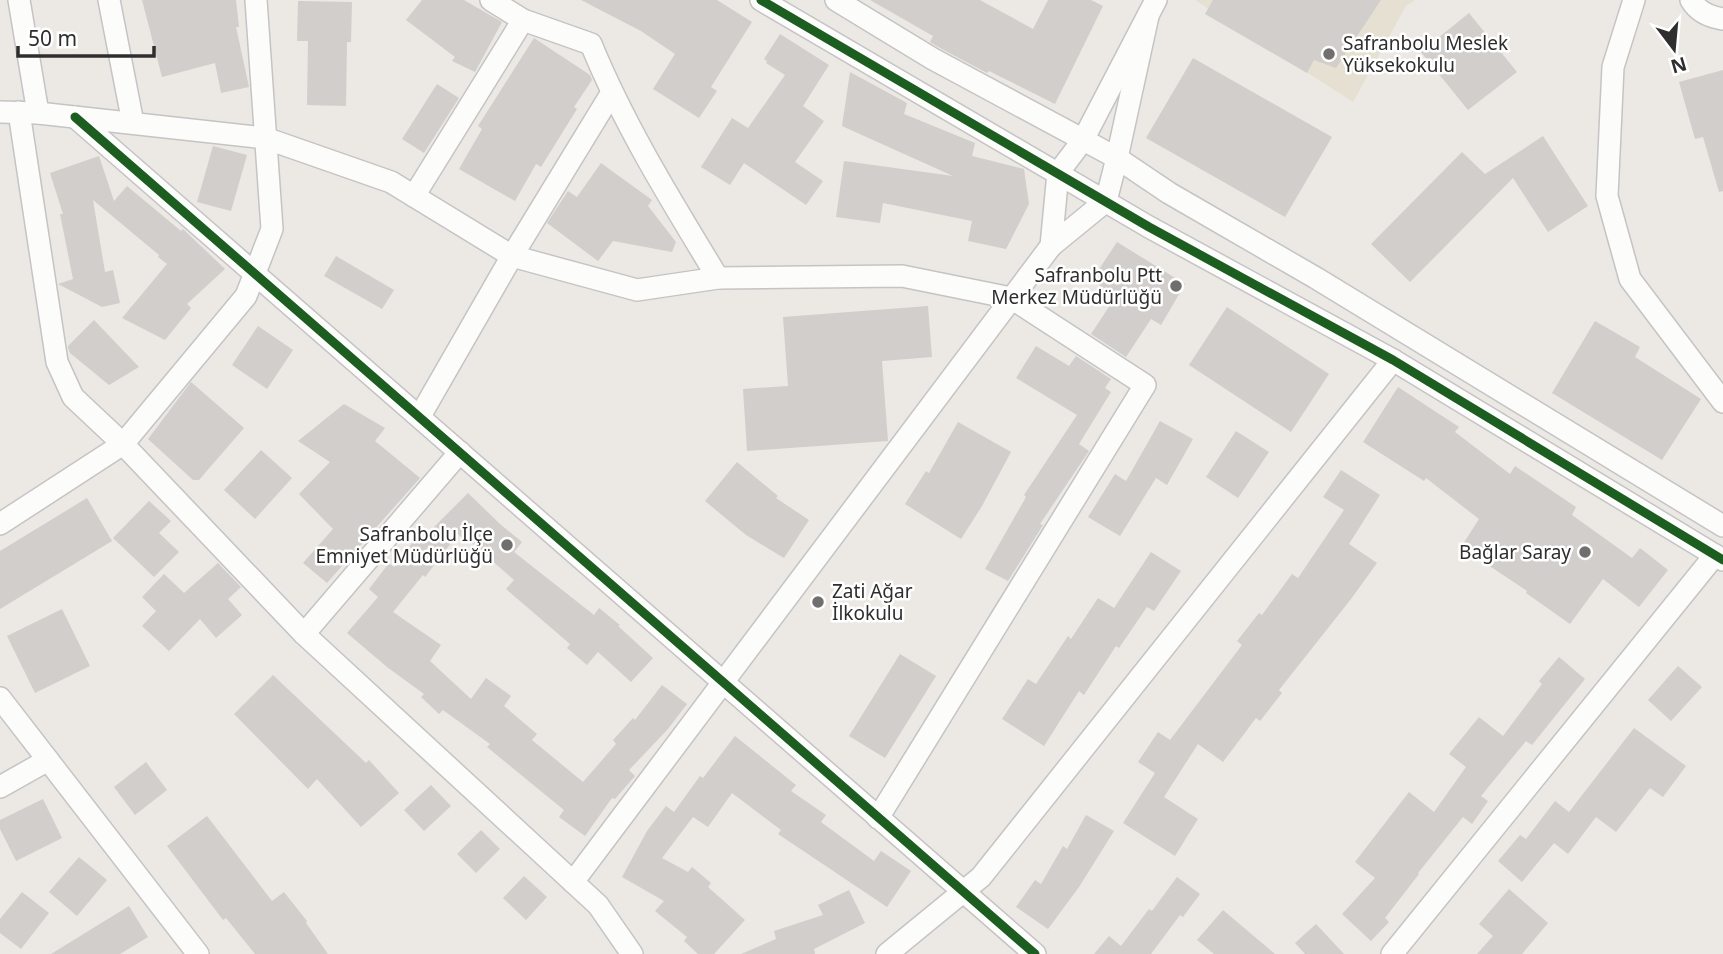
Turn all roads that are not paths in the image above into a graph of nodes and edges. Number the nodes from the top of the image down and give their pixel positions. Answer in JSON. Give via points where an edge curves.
{"nodes":[{"id":1,"x":19,"y":0,"type":"edge"},
{"id":2,"x":109,"y":0,"type":"edge"},
{"id":3,"x":257,"y":0,"type":"edge"},
{"id":4,"x":491,"y":0,"type":"edge"},
{"id":5,"x":761,"y":0,"type":"edge"},
{"id":6,"x":836,"y":0,"type":"edge"},
{"id":7,"x":1634,"y":0,"type":"edge"},
{"id":8,"x":1690,"y":0,"type":"edge"},
{"id":9,"x":1152,"y":8,"type":"edge"},
{"id":10,"x":1723,"y":19,"type":"edge"},
{"id":11,"x":523,"y":20,"type":"junction"},
{"id":12,"x":611,"y":94,"type":"junction"},
{"id":13,"x":19,"y":112,"type":"edge"},
{"id":14,"x":75,"y":117,"type":"junction"},
{"id":15,"x":133,"y":123,"type":"junction"},
{"id":16,"x":265,"y":138,"type":"junction"},
{"id":17,"x":1083,"y":140,"type":"junction"},
{"id":18,"x":1118,"y":158,"type":"junction"},
{"id":19,"x":1058,"y":173,"type":"junction"},
{"id":20,"x":414,"y":196,"type":"junction"},
{"id":21,"x":1106,"y":201,"type":"junction"},
{"id":22,"x":1051,"y":246,"type":"junction"},
{"id":23,"x":512,"y":256,"type":"junction"},
{"id":24,"x":254,"y":275,"type":"junction"},
{"id":25,"x":718,"y":278,"type":"junction"},
{"id":26,"x":1011,"y":299,"type":"junction"},
{"id":27,"x":1393,"y":360,"type":"junction"},
{"id":28,"x":1722,"y":400,"type":"edge"},
{"id":29,"x":419,"y":416,"type":"junction"},
{"id":30,"x":123,"y":444,"type":"junction"},
{"id":31,"x":460,"y":452,"type":"junction"},
{"id":32,"x":0,"y":524,"type":"edge"},
{"id":33,"x":1723,"y":526,"type":"edge"},
{"id":34,"x":1719,"y":558,"type":"edge"},
{"id":35,"x":304,"y":634,"type":"junction"},
{"id":36,"x":724,"y":680,"type":"junction"},
{"id":37,"x":0,"y":698,"type":"edge"},
{"id":38,"x":48,"y":760,"type":"junction"},
{"id":39,"x":0,"y":787,"type":"edge"},
{"id":40,"x":878,"y":818,"type":"junction"},
{"id":41,"x":573,"y":882,"type":"junction"},
{"id":42,"x":962,"y":892,"type":"junction"},
{"id":43,"x":198,"y":954,"type":"edge"},
{"id":44,"x":632,"y":954,"type":"edge"},
{"id":45,"x":887,"y":954,"type":"edge"},
{"id":46,"x":1035,"y":954,"type":"edge"},
{"id":47,"x":1392,"y":954,"type":"edge"}],
"edges":[{"from":1,"to":13,"type":"street"},
{"from":2,"to":15,"type":"street"},
{"from":3,"to":16,"type":"street"},
{"from":4,"to":11,"type":"street"},
{"from":5,"to":19,"type":"street"},
{"from":6,"to":17,"type":"street"},
{"from":7,"to":28,"type":"street","via":[[1613,67],[1606,196],[1630,279]]},
{"from":8,"to":10,"type":"street","via":[[1697,10]]},
{"from":9,"to":17,"type":"street"},
{"from":9,"to":18,"type":"street"},
{"from":11,"to":12,"type":"street","via":[[591,44]]},
{"from":11,"to":20,"type":"street"},
{"from":12,"to":23,"type":"street"},
{"from":12,"to":25,"type":"street"},
{"from":13,"to":14,"type":"street"},
{"from":13,"to":30,"type":"street","via":[[57,362],[72,397]]},
{"from":14,"to":15,"type":"street"},
{"from":14,"to":24,"type":"street"},
{"from":15,"to":16,"type":"street"},
{"from":16,"to":20,"type":"street","via":[[391,182]]},
{"from":16,"to":24,"type":"street","via":[[272,229]]},
{"from":17,"to":18,"type":"street"},
{"from":17,"to":19,"type":"street"},
{"from":18,"to":21,"type":"street"},
{"from":18,"to":33,"type":"street"},
{"from":19,"to":21,"type":"street"},
{"from":19,"to":22,"type":"street"},
{"from":20,"to":23,"type":"street"},
{"from":21,"to":22,"type":"street"},
{"from":21,"to":27,"type":"street"},
{"from":22,"to":26,"type":"street"},
{"from":23,"to":25,"type":"street","via":[[637,290]]},
{"from":23,"to":29,"type":"street"},
{"from":24,"to":29,"type":"street"},
{"from":24,"to":30,"type":"street","via":[[246,296]]},
{"from":25,"to":26,"type":"street","via":[[902,276]]},
{"from":26,"to":36,"type":"street"},
{"from":26,"to":40,"type":"street","via":[[1145,385]]},
{"from":27,"to":34,"type":"street"},
{"from":27,"to":42,"type":"street","via":[[981,877]]},
{"from":29,"to":31,"type":"street"},
{"from":30,"to":32,"type":"street"},
{"from":30,"to":35,"type":"street"},
{"from":31,"to":35,"type":"street"},
{"from":31,"to":36,"type":"street"},
{"from":34,"to":47,"type":"street"},
{"from":35,"to":41,"type":"street"},
{"from":36,"to":40,"type":"street"},
{"from":36,"to":41,"type":"street"},
{"from":37,"to":38,"type":"street"},
{"from":38,"to":39,"type":"street"},
{"from":38,"to":43,"type":"street"},
{"from":40,"to":42,"type":"street"},
{"from":41,"to":44,"type":"street","via":[[598,905]]},
{"from":42,"to":45,"type":"street"},
{"from":42,"to":46,"type":"street"}]}
